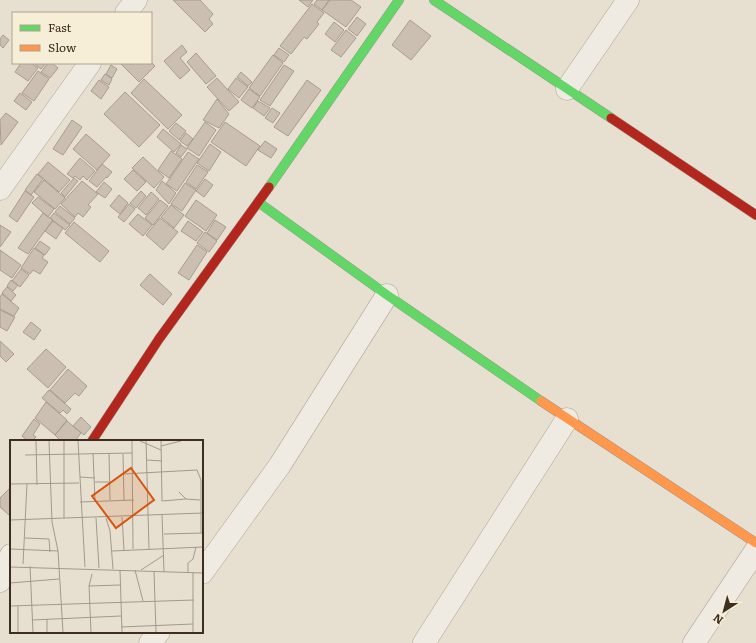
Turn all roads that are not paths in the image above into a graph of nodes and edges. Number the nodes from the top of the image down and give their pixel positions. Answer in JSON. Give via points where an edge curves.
{"nodes":[{"id":1,"x":136,"y":0,"type":"edge"},
{"id":2,"x":399,"y":0,"type":"edge"},
{"id":3,"x":434,"y":0,"type":"edge"},
{"id":4,"x":628,"y":0,"type":"edge"},
{"id":5,"x":127,"y":12,"type":"edge"},
{"id":6,"x":89,"y":64,"type":"edge"},
{"id":7,"x":567,"y":89,"type":"junction"},
{"id":8,"x":0,"y":189,"type":"edge"},
{"id":9,"x":258,"y":202,"type":"junction"},
{"id":10,"x":756,"y":215,"type":"edge"},
{"id":11,"x":388,"y":295,"type":"junction"},
{"id":12,"x":567,"y":419,"type":"junction"},
{"id":13,"x":93,"y":440,"type":"edge"},
{"id":14,"x":756,"y":544,"type":"edge"},
{"id":15,"x":0,"y":547,"type":"edge"},
{"id":16,"x":756,"y":550,"type":"edge"},
{"id":17,"x":10,"y":554,"type":"edge"},
{"id":18,"x":10,"y":557,"type":"edge"},
{"id":19,"x":203,"y":572,"type":"edge"},
{"id":20,"x":0,"y":581,"type":"edge"},
{"id":21,"x":158,"y":633,"type":"edge"},
{"id":22,"x":150,"y":643,"type":"edge"},
{"id":23,"x":424,"y":643,"type":"edge"},
{"id":24,"x":694,"y":643,"type":"edge"}],
"edges":[{"from":1,"to":5,"type":"street"},
{"from":2,"to":9,"type":"street"},
{"from":3,"to":7,"type":"street"},
{"from":4,"to":7,"type":"street"},
{"from":6,"to":8,"type":"street"},
{"from":7,"to":10,"type":"street"},
{"from":9,"to":11,"type":"street"},
{"from":9,"to":13,"type":"street","via":[[159,339]]},
{"from":11,"to":12,"type":"street"},
{"from":11,"to":19,"type":"street","via":[[280,465]]},
{"from":12,"to":14,"type":"street"},
{"from":12,"to":23,"type":"street"},
{"from":15,"to":17,"type":"street"},
{"from":16,"to":24,"type":"street"},
{"from":18,"to":20,"type":"street"},
{"from":21,"to":22,"type":"street"}]}
